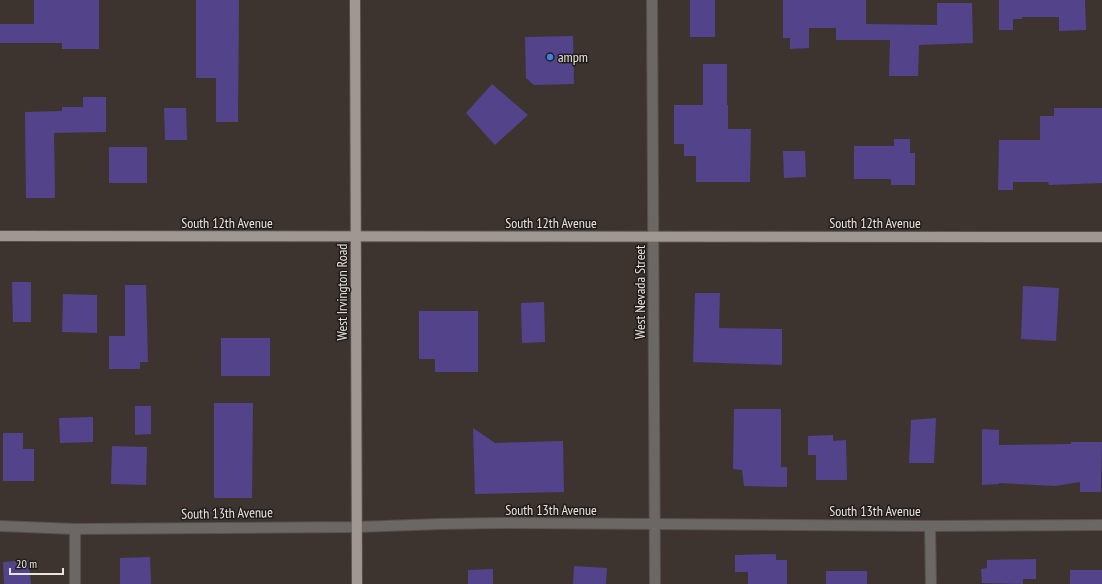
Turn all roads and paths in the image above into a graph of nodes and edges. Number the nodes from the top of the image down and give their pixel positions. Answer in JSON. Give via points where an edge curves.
{"nodes":[{"id":1,"x":355,"y":0,"type":"edge"},
{"id":2,"x":652,"y":0,"type":"edge"},
{"id":3,"x":0,"y":236,"type":"edge"},
{"id":4,"x":654,"y":236,"type":"junction"},
{"id":5,"x":355,"y":237,"type":"junction"},
{"id":6,"x":1102,"y":237,"type":"edge"},
{"id":7,"x":654,"y":524,"type":"junction"},
{"id":8,"x":1102,"y":525,"type":"edge"},
{"id":9,"x":0,"y":526,"type":"edge"},
{"id":10,"x":357,"y":526,"type":"junction"},
{"id":11,"x":930,"y":526,"type":"junction"},
{"id":12,"x":75,"y":528,"type":"junction"},
{"id":13,"x":75,"y":584,"type":"edge"},
{"id":14,"x":357,"y":584,"type":"edge"},
{"id":15,"x":655,"y":584,"type":"edge"},
{"id":16,"x":931,"y":584,"type":"edge"}],
"edges":[{"from":1,"to":5,"type":"main road","name":"West Irvington Road"},
{"from":2,"to":4,"type":"street","name":"West Nevada Street"},
{"from":3,"to":5,"type":"main road","name":"South 12th Avenue"},
{"from":4,"to":5,"type":"main road","name":"South 12th Avenue"},
{"from":4,"to":6,"type":"main road","name":"South 12th Avenue"},
{"from":4,"to":7,"type":"street","name":"West Nevada Street"},
{"from":5,"to":10,"type":"main road","name":"West Irvington Road"},
{"from":7,"to":10,"type":"street","name":"South 13th Avenue"},
{"from":7,"to":11,"type":"street","name":"South 13th Avenue"},
{"from":7,"to":15,"type":"street","name":"West Nevada Street"},
{"from":8,"to":11,"type":"street","name":"South 13th Avenue"},
{"from":9,"to":12,"type":"street","name":"South 13th Avenue"},
{"from":10,"to":12,"type":"street","name":"South 13th Avenue"},
{"from":10,"to":14,"type":"main road","name":"West Irvington Road"},
{"from":11,"to":16,"type":"street"},
{"from":12,"to":13,"type":"street"}]}
